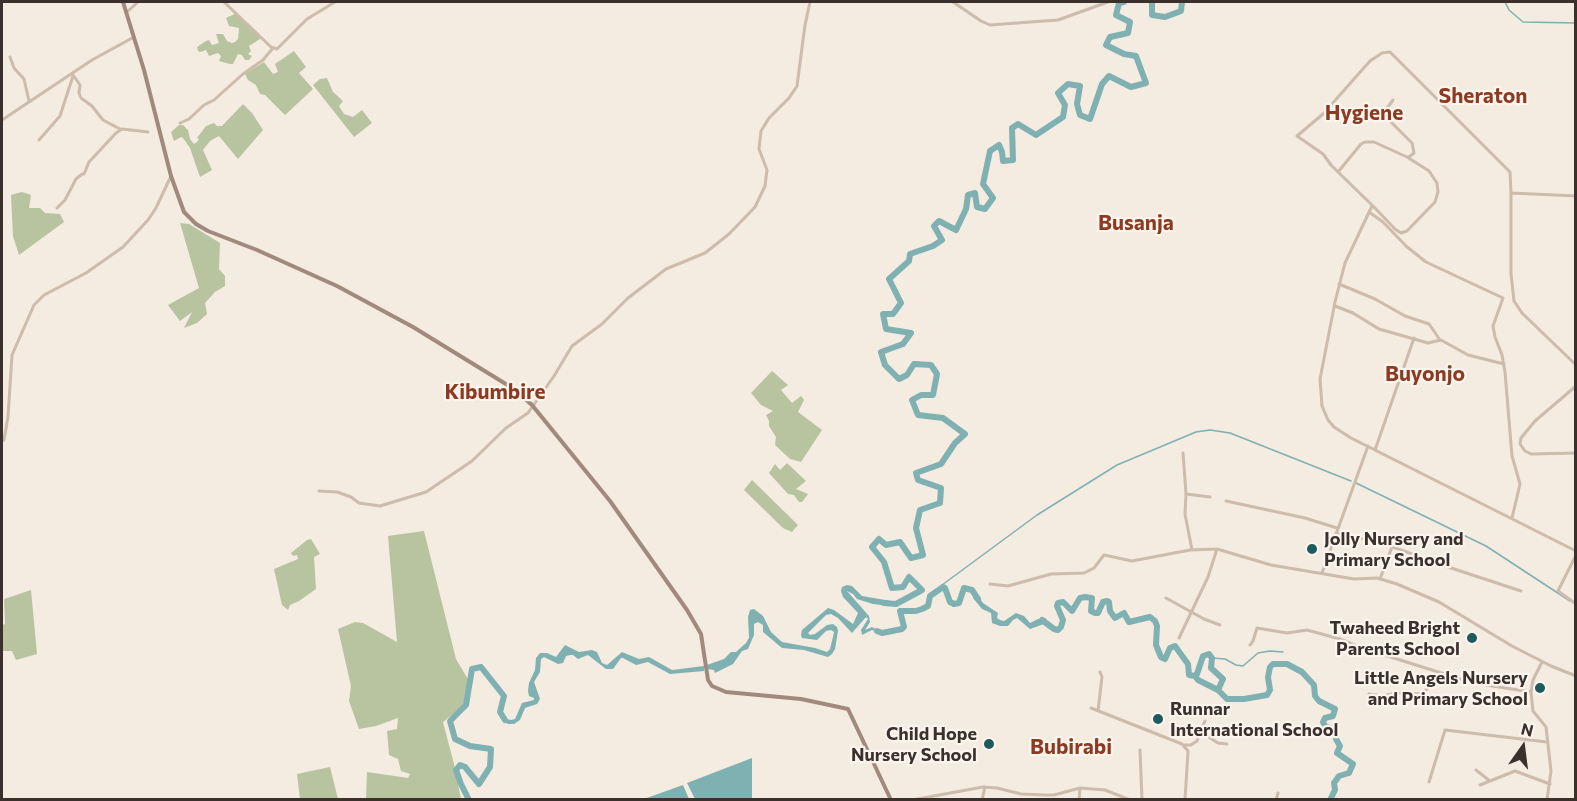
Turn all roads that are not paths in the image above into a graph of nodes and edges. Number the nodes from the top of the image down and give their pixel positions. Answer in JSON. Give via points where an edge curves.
{"nodes":[{"id":1,"x":123,"y":2,"type":"edge"},
{"id":2,"x":138,"y":2,"type":"edge"},
{"id":3,"x":224,"y":2,"type":"edge"},
{"id":4,"x":335,"y":2,"type":"edge"},
{"id":5,"x":810,"y":2,"type":"edge"},
{"id":6,"x":953,"y":2,"type":"edge"},
{"id":7,"x":1108,"y":2,"type":"edge"},
{"id":8,"x":128,"y":11,"type":"junction"},
{"id":9,"x":134,"y":37,"type":"junction"},
{"id":10,"x":273,"y":48,"type":"junction"},
{"id":11,"x":10,"y":57,"type":"dead end"},
{"id":12,"x":74,"y":74,"type":"junction"},
{"id":13,"x":1393,"y":100,"type":"dead end"},
{"id":14,"x":29,"y":101,"type":"junction"},
{"id":15,"x":2,"y":120,"type":"edge"},
{"id":16,"x":180,"y":123,"type":"dead end"},
{"id":17,"x":122,"y":129,"type":"junction"},
{"id":18,"x":148,"y":132,"type":"dead end"},
{"id":19,"x":39,"y":140,"type":"dead end"},
{"id":20,"x":1407,"y":157,"type":"junction"},
{"id":21,"x":1338,"y":172,"type":"junction"},
{"id":22,"x":171,"y":177,"type":"junction"},
{"id":23,"x":1511,"y":193,"type":"junction"},
{"id":24,"x":1575,"y":196,"type":"edge"},
{"id":25,"x":1372,"y":205,"type":"junction"},
{"id":26,"x":57,"y":208,"type":"dead end"},
{"id":27,"x":1369,"y":212,"type":"junction"},
{"id":28,"x":1339,"y":284,"type":"junction"},
{"id":29,"x":1334,"y":306,"type":"junction"},
{"id":30,"x":1414,"y":338,"type":"junction"},
{"id":31,"x":1441,"y":340,"type":"junction"},
{"id":32,"x":1503,"y":364,"type":"junction"},
{"id":33,"x":1575,"y":365,"type":"edge"},
{"id":34,"x":1575,"y":386,"type":"edge"},
{"id":35,"x":532,"y":405,"type":"junction"},
{"id":36,"x":2,"y":441,"type":"edge"},
{"id":37,"x":1368,"y":446,"type":"junction"},
{"id":38,"x":1375,"y":450,"type":"junction"},
{"id":39,"x":1183,"y":453,"type":"dead end"},
{"id":40,"x":1575,"y":453,"type":"edge"},
{"id":41,"x":319,"y":491,"type":"dead end"},
{"id":42,"x":1185,"y":494,"type":"junction"},
{"id":43,"x":1210,"y":497,"type":"dead end"},
{"id":44,"x":1226,"y":501,"type":"dead end"},
{"id":45,"x":1512,"y":518,"type":"junction"},
{"id":46,"x":1337,"y":528,"type":"junction"},
{"id":47,"x":1336,"y":533,"type":"junction"},
{"id":48,"x":1393,"y":546,"type":"junction"},
{"id":49,"x":1217,"y":549,"type":"junction"},
{"id":50,"x":1192,"y":550,"type":"junction"},
{"id":51,"x":1575,"y":553,"type":"edge"},
{"id":52,"x":1322,"y":573,"type":"junction"},
{"id":53,"x":1380,"y":579,"type":"junction"},
{"id":54,"x":990,"y":584,"type":"dead end"},
{"id":55,"x":1521,"y":591,"type":"dead end"},
{"id":56,"x":1166,"y":598,"type":"dead end"},
{"id":57,"x":1575,"y":604,"type":"edge"},
{"id":58,"x":1190,"y":611,"type":"junction"},
{"id":59,"x":1220,"y":625,"type":"dead end"},
{"id":60,"x":1179,"y":638,"type":"dead end"},
{"id":61,"x":1250,"y":645,"type":"dead end"},
{"id":62,"x":1542,"y":662,"type":"junction"},
{"id":63,"x":1100,"y":672,"type":"dead end"},
{"id":64,"x":1437,"y":673,"type":"junction"},
{"id":65,"x":1575,"y":676,"type":"edge"},
{"id":66,"x":1531,"y":692,"type":"junction"},
{"id":67,"x":1369,"y":693,"type":"dead end"},
{"id":68,"x":1091,"y":708,"type":"dead end"},
{"id":69,"x":1098,"y":711,"type":"junction"},
{"id":70,"x":1204,"y":720,"type":"dead end"},
{"id":71,"x":1202,"y":732,"type":"junction"},
{"id":72,"x":1547,"y":742,"type":"junction"},
{"id":73,"x":1182,"y":744,"type":"junction"},
{"id":74,"x":1227,"y":744,"type":"dead end"},
{"id":75,"x":1140,"y":750,"type":"dead end"},
{"id":76,"x":1476,"y":770,"type":"dead end"},
{"id":77,"x":1490,"y":781,"type":"junction"},
{"id":78,"x":1430,"y":782,"type":"dead end"},
{"id":79,"x":1550,"y":784,"type":"junction"},
{"id":80,"x":1480,"y":785,"type":"dead end"},
{"id":81,"x":986,"y":788,"type":"junction"},
{"id":82,"x":1080,"y":788,"type":"junction"},
{"id":83,"x":1278,"y":793,"type":"dead end"},
{"id":84,"x":891,"y":800,"type":"edge"},
{"id":85,"x":912,"y":800,"type":"edge"},
{"id":86,"x":982,"y":800,"type":"edge"},
{"id":87,"x":1079,"y":800,"type":"edge"},
{"id":88,"x":1130,"y":800,"type":"edge"},
{"id":89,"x":1142,"y":800,"type":"edge"},
{"id":90,"x":1185,"y":800,"type":"edge"},
{"id":91,"x":1276,"y":800,"type":"edge"},
{"id":92,"x":1547,"y":800,"type":"edge"}],
"edges":[{"from":1,"to":8,"type":"street"},
{"from":2,"to":8,"type":"street"},
{"from":3,"to":10,"type":"street"},
{"from":4,"to":10,"type":"street","via":[[306,19],[282,45]]},
{"from":5,"to":35,"type":"street","via":[[797,86],[761,131],[759,149],[767,175],[759,201],[709,251],[666,269],[572,346]]},
{"from":6,"to":7,"type":"street","via":[[990,25],[1061,19]]},
{"from":8,"to":9,"type":"street"},
{"from":9,"to":12,"type":"street"},
{"from":9,"to":22,"type":"street"},
{"from":10,"to":16,"type":"street","via":[[214,100]]},
{"from":11,"to":14,"type":"street","via":[[24,79]]},
{"from":12,"to":14,"type":"street"},
{"from":12,"to":17,"type":"street","via":[[81,98],[103,120]]},
{"from":12,"to":19,"type":"street","via":[[60,116]]},
{"from":13,"to":20,"type":"street","via":[[1385,114],[1412,143],[1413,153]]},
{"from":14,"to":15,"type":"street"},
{"from":17,"to":18,"type":"street"},
{"from":17,"to":26,"type":"street","via":[[94,155]]},
{"from":20,"to":21,"type":"street","via":[[1374,142],[1365,142]]},
{"from":20,"to":25,"type":"street","via":[[1434,177],[1438,192],[1434,204],[1402,233]]},
{"from":21,"to":23,"type":"street","via":[[1323,154],[1297,136],[1323,114],[1370,61],[1387,51],[1510,172]]},
{"from":21,"to":25,"type":"street"},
{"from":22,"to":35,"type":"street","via":[[184,212],[201,227],[337,286],[497,378]]},
{"from":22,"to":36,"type":"street","via":[[152,214],[123,247],[34,305],[12,355],[8,417]]},
{"from":23,"to":24,"type":"street"},
{"from":23,"to":33,"type":"street","via":[[1515,301],[1522,313]]},
{"from":25,"to":27,"type":"street"},
{"from":27,"to":28,"type":"street"},
{"from":27,"to":32,"type":"street","via":[[1426,262],[1503,298],[1493,326]]},
{"from":28,"to":29,"type":"street"},
{"from":28,"to":31,"type":"street","via":[[1429,324]]},
{"from":29,"to":30,"type":"street","via":[[1379,328]]},
{"from":29,"to":37,"type":"street","via":[[1320,379],[1322,406],[1334,427]]},
{"from":30,"to":31,"type":"street","via":[[1428,343]]},
{"from":30,"to":38,"type":"street"},
{"from":31,"to":32,"type":"street","via":[[1468,355]]},
{"from":32,"to":45,"type":"street","via":[[1512,456],[1520,484]]},
{"from":34,"to":40,"type":"street","via":[[1535,421],[1520,444],[1531,454]]},
{"from":35,"to":41,"type":"street","via":[[528,413],[472,461],[422,493],[391,504],[368,506],[345,494]]},
{"from":35,"to":84,"type":"street","via":[[610,501],[687,610],[701,634],[712,686],[726,692],[801,699],[848,709]]},
{"from":37,"to":38,"type":"street"},
{"from":37,"to":46,"type":"street"},
{"from":38,"to":45,"type":"street"},
{"from":39,"to":42,"type":"street"},
{"from":42,"to":43,"type":"street"},
{"from":42,"to":50,"type":"street"},
{"from":44,"to":46,"type":"street"},
{"from":45,"to":51,"type":"street"},
{"from":46,"to":47,"type":"street"},
{"from":47,"to":48,"type":"street"},
{"from":47,"to":52,"type":"street"},
{"from":48,"to":53,"type":"street"},
{"from":48,"to":55,"type":"street"},
{"from":49,"to":50,"type":"street"},
{"from":49,"to":52,"type":"street","via":[[1271,565]]},
{"from":49,"to":58,"type":"street"},
{"from":50,"to":54,"type":"street","via":[[1132,561],[1104,555],[1084,573],[1051,574],[1008,586]]},
{"from":51,"to":57,"type":"street","via":[[1558,591]]},
{"from":52,"to":53,"type":"street"},
{"from":53,"to":62,"type":"street","via":[[1439,602]]},
{"from":56,"to":58,"type":"street"},
{"from":58,"to":59,"type":"street"},
{"from":58,"to":60,"type":"street"},
{"from":61,"to":64,"type":"street","via":[[1257,628],[1287,633],[1307,630]]},
{"from":62,"to":65,"type":"street"},
{"from":62,"to":66,"type":"street"},
{"from":63,"to":69,"type":"street"},
{"from":64,"to":66,"type":"street"},
{"from":64,"to":67,"type":"street","via":[[1422,694]]},
{"from":66,"to":72,"type":"street","via":[[1533,711],[1546,727]]},
{"from":68,"to":69,"type":"street"},
{"from":69,"to":73,"type":"street"},
{"from":70,"to":71,"type":"street"},
{"from":71,"to":73,"type":"street","via":[[1191,745]]},
{"from":71,"to":74,"type":"street"},
{"from":72,"to":78,"type":"street","via":[[1445,730]]},
{"from":72,"to":79,"type":"street"},
{"from":73,"to":90,"type":"street","via":[[1188,751]]},
{"from":75,"to":89,"type":"street"},
{"from":76,"to":77,"type":"street"},
{"from":77,"to":79,"type":"street","via":[[1515,771]]},
{"from":77,"to":80,"type":"street"},
{"from":79,"to":92,"type":"street"},
{"from":81,"to":82,"type":"street","via":[[1054,795]]},
{"from":81,"to":85,"type":"street"},
{"from":81,"to":86,"type":"street"},
{"from":82,"to":87,"type":"street"},
{"from":82,"to":88,"type":"street","via":[[1105,790]]},
{"from":83,"to":91,"type":"street"}]}
